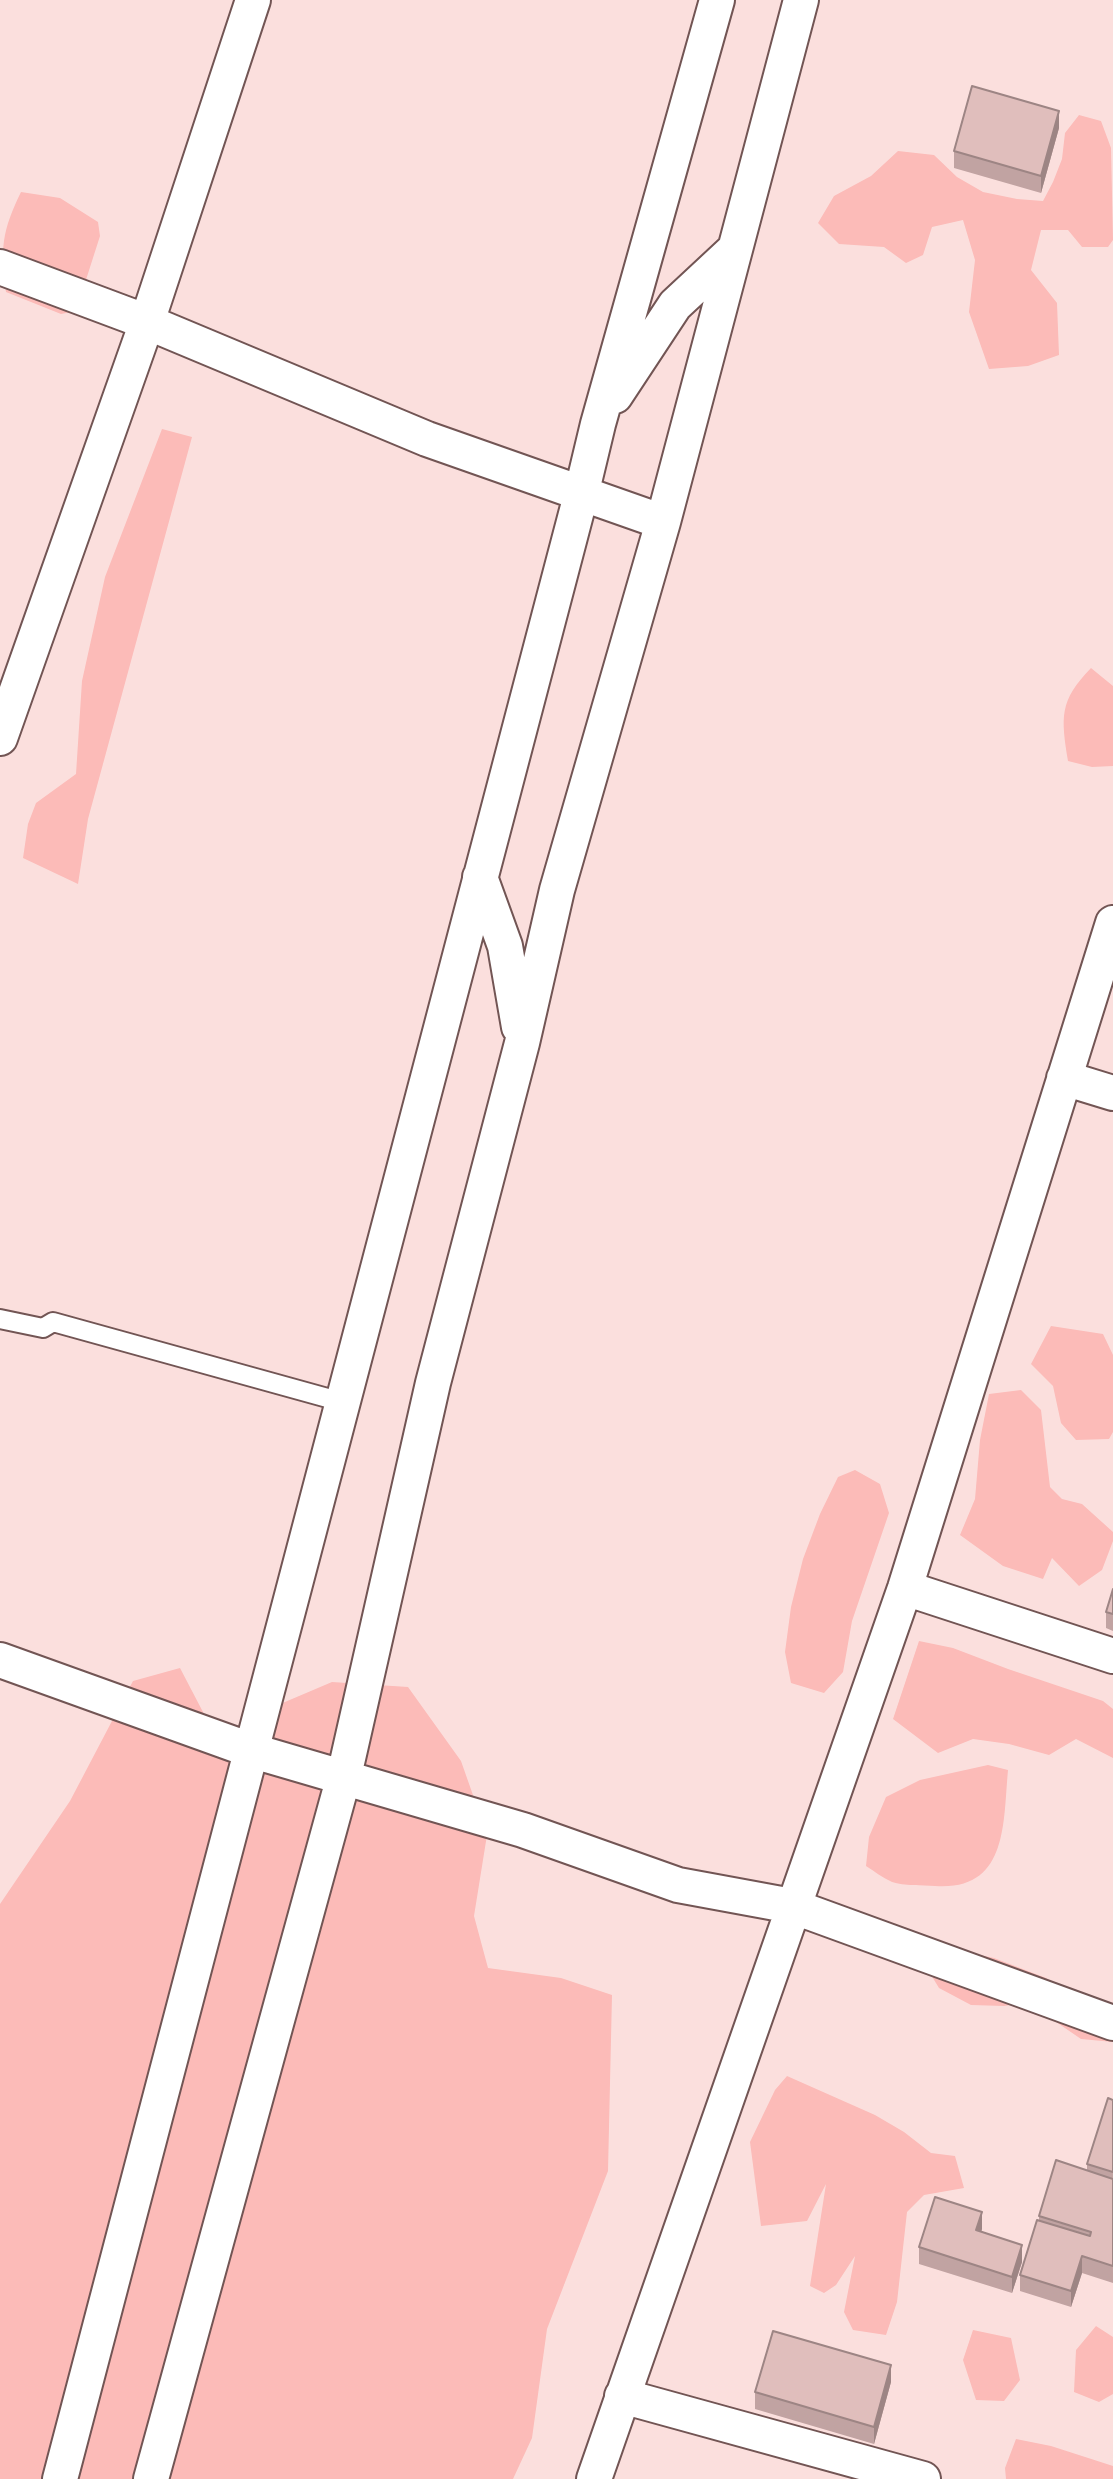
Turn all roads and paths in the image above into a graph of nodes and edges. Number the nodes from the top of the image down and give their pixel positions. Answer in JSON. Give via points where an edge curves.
{"nodes":[{"id":1,"x":253,"y":0,"type":"edge"},
{"id":2,"x":717,"y":0,"type":"edge"},
{"id":3,"x":801,"y":0,"type":"edge"},
{"id":4,"x":733,"y":251,"type":"junction"},
{"id":5,"x":0,"y":267,"type":"edge"},
{"id":6,"x":147,"y":322,"type":"junction"},
{"id":7,"x":598,"y":424,"type":"junction"},
{"id":8,"x":581,"y":495,"type":"junction"},
{"id":9,"x":663,"y":522,"type":"junction"},
{"id":10,"x":0,"y":738,"type":"edge"},
{"id":11,"x":480,"y":877,"type":"junction"},
{"id":12,"x":1113,"y":923,"type":"edge"},
{"id":13,"x":522,"y":1043,"type":"junction"},
{"id":14,"x":1064,"y":1078,"type":"junction"},
{"id":15,"x":1113,"y":1093,"type":"edge"},
{"id":16,"x":0,"y":1319,"type":"edge"},
{"id":17,"x":342,"y":1402,"type":"junction"},
{"id":18,"x":905,"y":1588,"type":"junction"},
{"id":19,"x":1113,"y":1656,"type":"edge"},
{"id":20,"x":0,"y":1660,"type":"edge"},
{"id":21,"x":253,"y":1751,"type":"junction"},
{"id":22,"x":344,"y":1776,"type":"junction"},
{"id":23,"x":792,"y":1906,"type":"junction"},
{"id":24,"x":1113,"y":2023,"type":"edge"},
{"id":25,"x":622,"y":2396,"type":"junction"},
{"id":26,"x":60,"y":2479,"type":"edge"},
{"id":27,"x":151,"y":2479,"type":"edge"},
{"id":28,"x":594,"y":2479,"type":"edge"},
{"id":29,"x":923,"y":2479,"type":"edge"}],
"edges":[{"from":1,"to":6,"type":"street"},
{"from":2,"to":7,"type":"street"},
{"from":3,"to":4,"type":"street"},
{"from":4,"to":7,"type":"street","via":[[675,305]]},
{"from":4,"to":9,"type":"street"},
{"from":5,"to":6,"type":"street"},
{"from":6,"to":8,"type":"street","via":[[427,439]]},
{"from":6,"to":10,"type":"street"},
{"from":7,"to":8,"type":"street"},
{"from":8,"to":9,"type":"street"},
{"from":8,"to":11,"type":"street"},
{"from":9,"to":13,"type":"street","via":[[557,890]]},
{"from":11,"to":13,"type":"street","via":[[505,946]]},
{"from":11,"to":17,"type":"street"},
{"from":12,"to":14,"type":"street"},
{"from":13,"to":22,"type":"street","via":[[433,1383]]},
{"from":14,"to":15,"type":"street"},
{"from":14,"to":18,"type":"street"},
{"from":16,"to":17,"type":"lane","via":[[43,1328],[53,1322]]},
{"from":17,"to":21,"type":"street"},
{"from":18,"to":19,"type":"street"},
{"from":18,"to":23,"type":"street"},
{"from":20,"to":21,"type":"street"},
{"from":21,"to":22,"type":"street"},
{"from":21,"to":26,"type":"street"},
{"from":22,"to":23,"type":"street","via":[[523,1830],[678,1885]]},
{"from":22,"to":27,"type":"street"},
{"from":23,"to":24,"type":"street"},
{"from":23,"to":25,"type":"street"},
{"from":25,"to":28,"type":"street"},
{"from":25,"to":29,"type":"street"}]}
